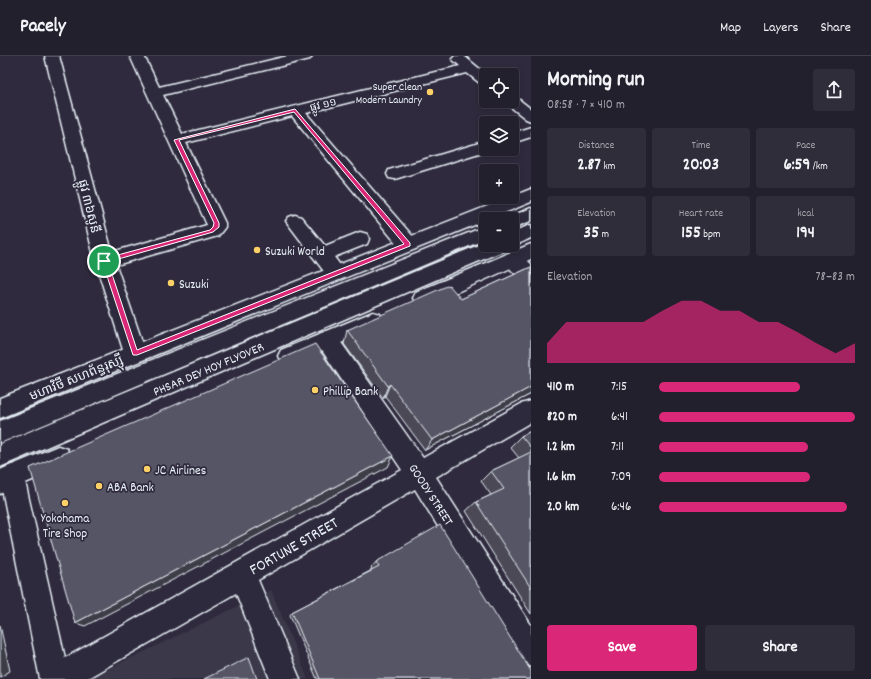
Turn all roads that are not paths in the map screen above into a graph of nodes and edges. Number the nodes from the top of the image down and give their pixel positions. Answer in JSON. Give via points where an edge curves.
{"nodes":[{"id":1,"x":52,"y":56,"type":"edge"},
{"id":2,"x":137,"y":56,"type":"edge"},
{"id":3,"x":305,"y":56,"type":"edge"},
{"id":4,"x":455,"y":56,"type":"edge"},
{"id":5,"x":470,"y":68,"type":"junction"},
{"id":6,"x":479,"y":75,"type":"edge"},
{"id":7,"x":154,"y":93,"type":"junction"},
{"id":8,"x":519,"y":107,"type":"edge"},
{"id":9,"x":295,"y":110,"type":"junction"},
{"id":10,"x":531,"y":116,"type":"edge"},
{"id":11,"x":531,"y":132,"type":"edge"},
{"id":12,"x":519,"y":136,"type":"edge"},
{"id":13,"x":177,"y":140,"type":"junction"},
{"id":14,"x":479,"y":148,"type":"edge"},
{"id":15,"x":395,"y":174,"type":"dead end"},
{"id":16,"x":531,"y":195,"type":"edge"},
{"id":17,"x":531,"y":214,"type":"edge"},
{"id":18,"x":519,"y":219,"type":"edge"},
{"id":19,"x":295,"y":221,"type":"dead end"},
{"id":20,"x":531,"y":231,"type":"edge"},
{"id":21,"x":479,"y":236,"type":"edge"},
{"id":22,"x":360,"y":239,"type":"dead end"},
{"id":23,"x":519,"y":242,"type":"edge"},
{"id":24,"x":408,"y":244,"type":"junction"},
{"id":25,"x":497,"y":252,"type":"edge"},
{"id":26,"x":505,"y":252,"type":"edge"},
{"id":27,"x":516,"y":252,"type":"edge"},
{"id":28,"x":322,"y":256,"type":"junction"},
{"id":29,"x":104,"y":261,"type":"junction"},
{"id":30,"x":336,"y":273,"type":"junction"},
{"id":31,"x":410,"y":273,"type":"junction"},
{"id":32,"x":531,"y":276,"type":"edge"},
{"id":33,"x":327,"y":340,"type":"junction"},
{"id":34,"x":135,"y":354,"type":"junction"},
{"id":35,"x":270,"y":365,"type":"edge"},
{"id":36,"x":0,"y":408,"type":"edge"},
{"id":37,"x":529,"y":411,"type":"dead end"},
{"id":38,"x":0,"y":432,"type":"edge"},
{"id":39,"x":76,"y":449,"type":"edge"},
{"id":40,"x":4,"y":472,"type":"edge"},
{"id":41,"x":419,"y":473,"type":"junction"},
{"id":42,"x":242,"y":574,"type":"junction"},
{"id":43,"x":531,"y":652,"type":"edge"},
{"id":44,"x":56,"y":679,"type":"edge"},
{"id":45,"x":285,"y":679,"type":"edge"}],
"edges":[{"from":1,"to":29,"type":"main road","name":"ផ្លូវ ៣៦សូនី"},
{"from":2,"to":7,"type":"main road"},
{"from":3,"to":7,"type":"main road"},
{"from":4,"to":5,"type":"main road"},
{"from":5,"to":6,"type":"main road"},
{"from":5,"to":9,"type":"main road","name":"ផ្លូវ ១១"},
{"from":7,"to":13,"type":"main road"},
{"from":8,"to":10,"type":"main road"},
{"from":9,"to":13,"type":"main road","name":"ផ្លូវ ១១"},
{"from":9,"to":24,"type":"main road"},
{"from":11,"to":12,"type":"main road"},
{"from":13,"to":29,"type":"main road","via":[[216,227],[212,231]]},
{"from":14,"to":15,"type":"main road"},
{"from":16,"to":24,"type":"main road","name":"មហាវិថី សហព័ន្ធរុស្ស៊ី"},
{"from":17,"to":18,"type":"main road"},
{"from":19,"to":28,"type":"main road"},
{"from":20,"to":23,"type":"main road"},
{"from":21,"to":31,"type":"main road"},
{"from":22,"to":28,"type":"main road"},
{"from":24,"to":30,"type":"main road","name":"មហាវិថី សហព័ន្ធរុស្ស៊ី"},
{"from":25,"to":31,"type":"main road"},
{"from":26,"to":33,"type":"main road","via":[[397,309]]},
{"from":27,"to":32,"type":"main road"},
{"from":28,"to":30,"type":"main road"},
{"from":29,"to":34,"type":"main road","name":"ផ្លូវ ៣៦សូនី"},
{"from":30,"to":34,"type":"main road","name":"មហាវិថី សហព័ន្ធរុស្ស៊ី"},
{"from":31,"to":38,"type":"main road","name":"PHSAR DEY HOY FLYOVER"},
{"from":31,"to":40,"type":"main road","name":"PHSAR DEY HOY FLYOVER"},
{"from":33,"to":35,"type":"main road"},
{"from":33,"to":41,"type":"main road","name":"GOODY STREET"},
{"from":34,"to":36,"type":"main road","name":"មហាវិថី សហព័ន្ធរុស្ស៊ី"},
{"from":37,"to":41,"type":"main road","name":"FORTUNE STREET"},
{"from":39,"to":40,"type":"main road"},
{"from":40,"to":44,"type":"main road"},
{"from":41,"to":42,"type":"main road","name":"FORTUNE STREET"},
{"from":41,"to":43,"type":"main road","name":"GOODY STREET"},
{"from":42,"to":44,"type":"main road","name":"FORTUNE STREET"},
{"from":42,"to":45,"type":"main road"}]}
